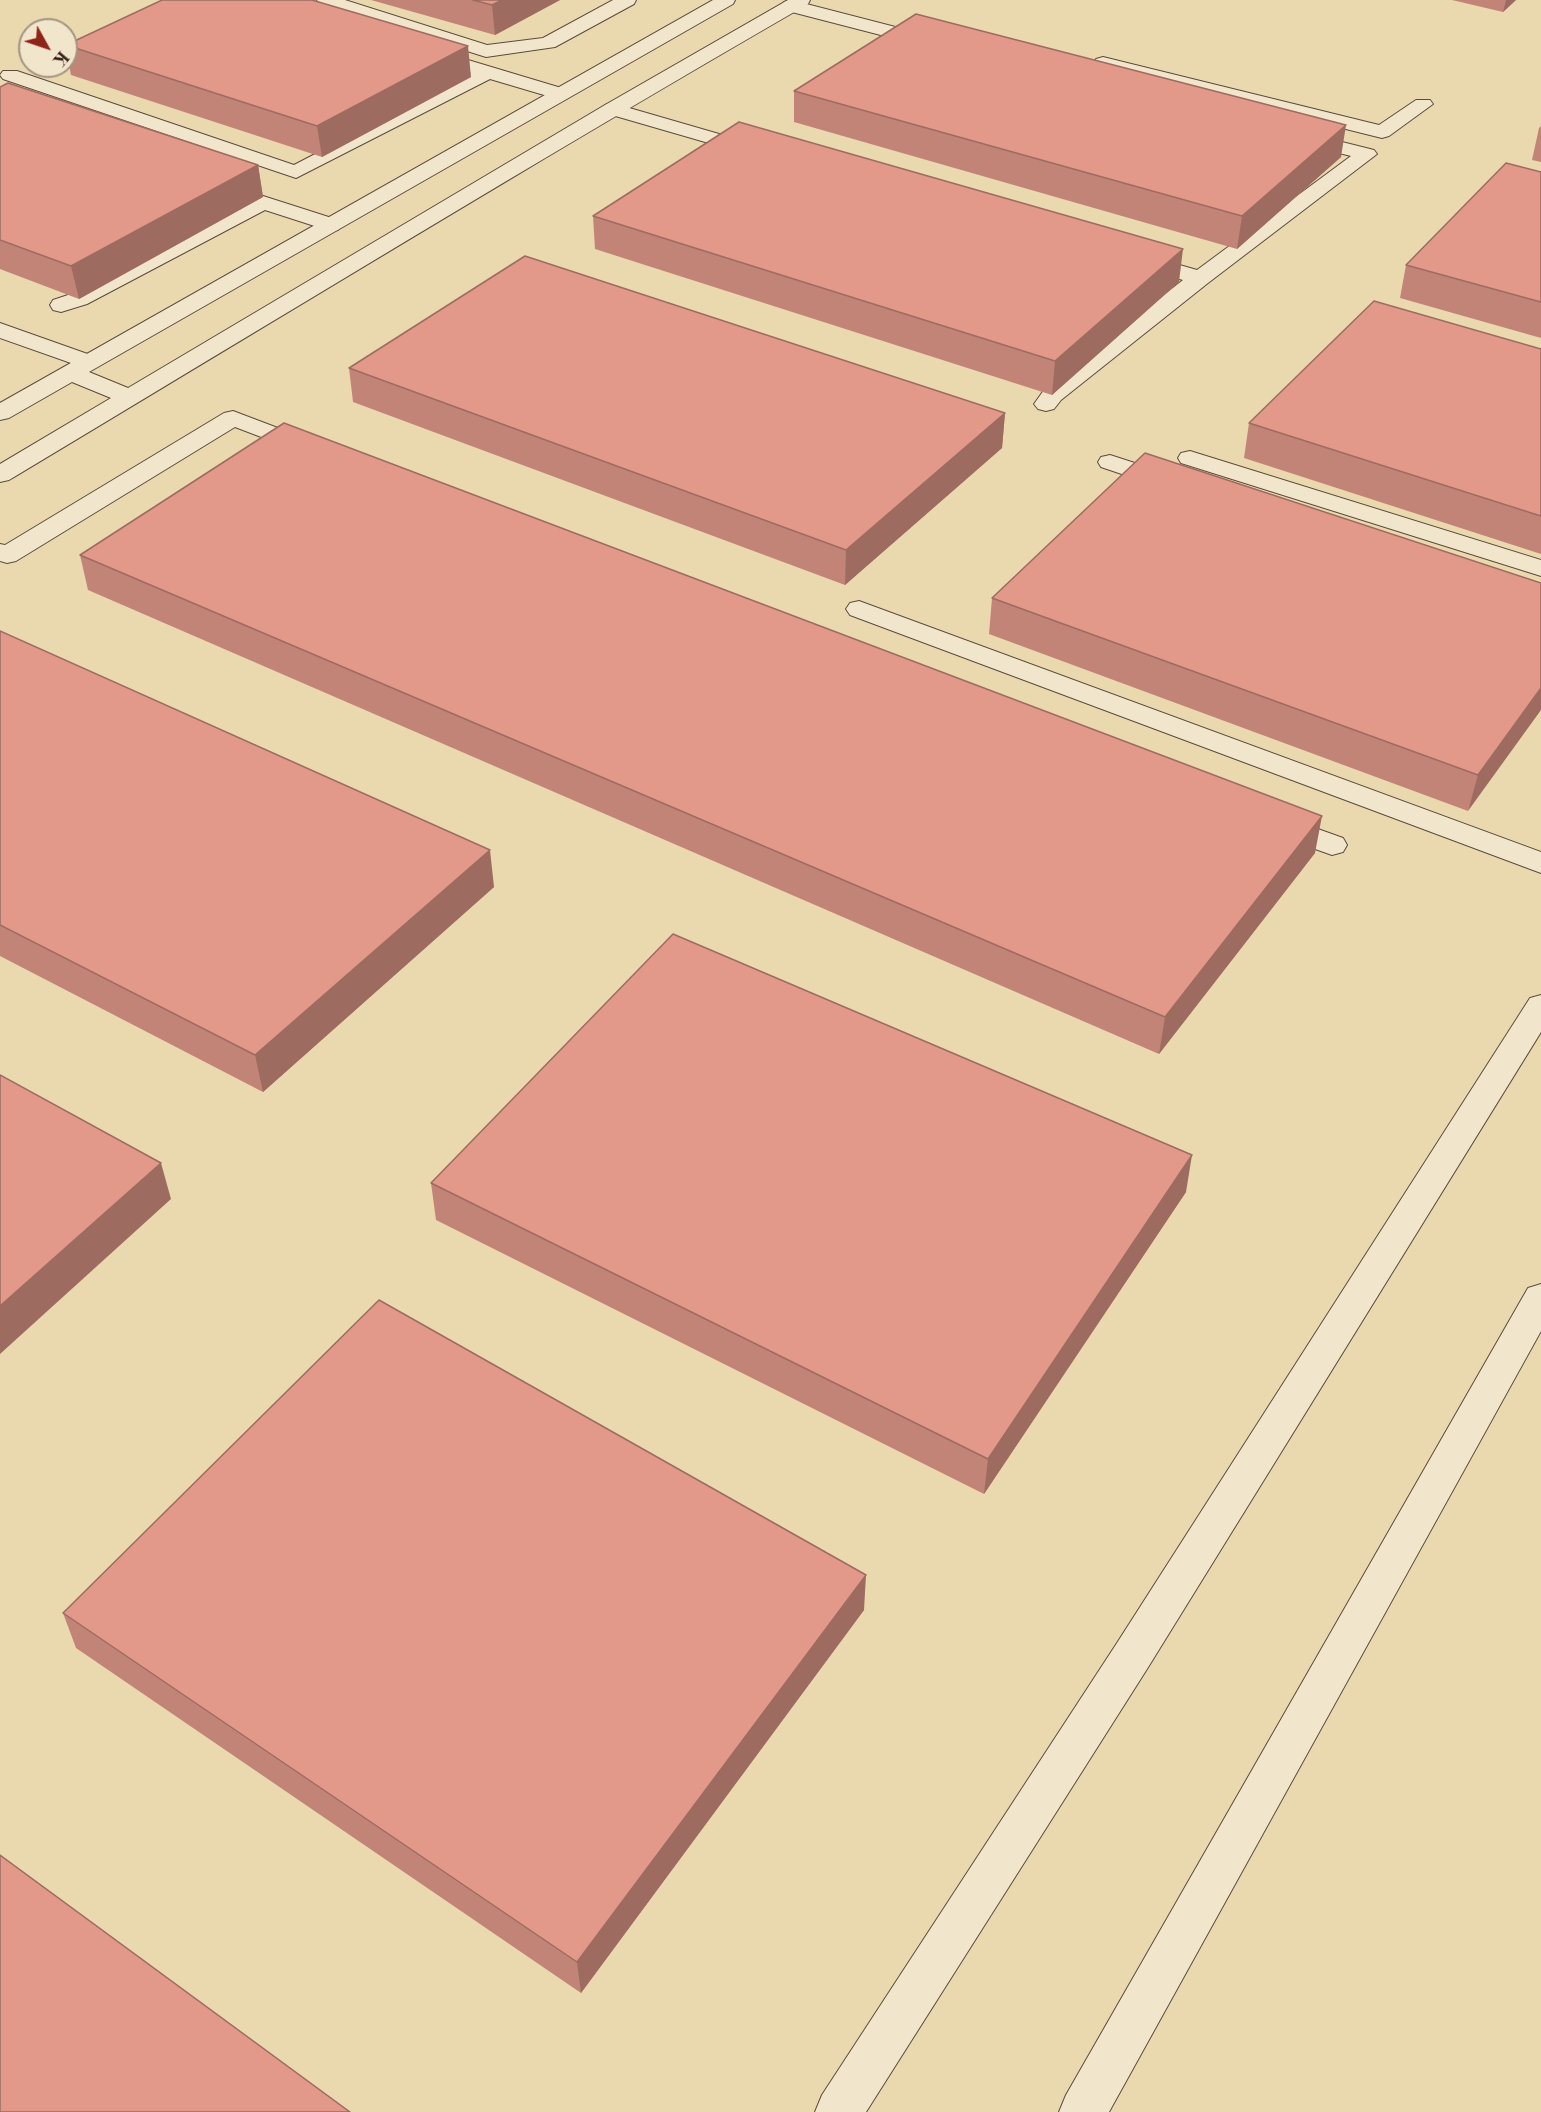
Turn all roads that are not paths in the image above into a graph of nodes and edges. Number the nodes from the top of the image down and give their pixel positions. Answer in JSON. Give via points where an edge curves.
{"nodes":[{"id":1,"x":326,"y":0,"type":"edge"},
{"id":2,"x":627,"y":0,"type":"edge"},
{"id":3,"x":726,"y":0,"type":"edge"},
{"id":4,"x":796,"y":3,"type":"edge"},
{"id":5,"x":952,"y":48,"type":"edge"},
{"id":6,"x":1082,"y":57,"type":"edge"},
{"id":7,"x":455,"y":62,"type":"edge"},
{"id":8,"x":18,"y":72,"type":"edge"},
{"id":9,"x":488,"y":72,"type":"junction"},
{"id":10,"x":18,"y":78,"type":"edge"},
{"id":11,"x":19,"y":78,"type":"edge"},
{"id":12,"x":561,"y":94,"type":"junction"},
{"id":13,"x":1423,"y":104,"type":"dead end"},
{"id":14,"x":612,"y":110,"type":"junction"},
{"id":15,"x":1275,"y":131,"type":"edge"},
{"id":16,"x":782,"y":158,"type":"edge"},
{"id":17,"x":330,"y":225,"type":"junction"},
{"id":18,"x":1121,"y":256,"type":"edge"},
{"id":19,"x":1200,"y":278,"type":"junction"},
{"id":20,"x":61,"y":304,"type":"edge"},
{"id":21,"x":3,"y":332,"type":"edge"},
{"id":22,"x":79,"y":368,"type":"junction"},
{"id":23,"x":131,"y":398,"type":"junction"},
{"id":24,"x":1046,"y":404,"type":"dead end"},
{"id":25,"x":0,"y":413,"type":"edge"},
{"id":26,"x":333,"y":457,"type":"edge"},
{"id":27,"x":1190,"y":458,"type":"dead end"},
{"id":28,"x":1110,"y":462,"type":"dead end"},
{"id":29,"x":7,"y":464,"type":"edge"},
{"id":30,"x":1189,"y":489,"type":"edge"},
{"id":31,"x":0,"y":552,"type":"edge"},
{"id":32,"x":1541,"y":568,"type":"edge"},
{"id":33,"x":859,"y":609,"type":"dead end"},
{"id":34,"x":1254,"y":815,"type":"edge"},
{"id":35,"x":1332,"y":845,"type":"dead end"},
{"id":36,"x":1541,"y":863,"type":"edge"},
{"id":37,"x":1541,"y":1006,"type":"edge"},
{"id":38,"x":1541,"y":1298,"type":"edge"},
{"id":39,"x":839,"y":2112,"type":"edge"},
{"id":40,"x":1083,"y":2112,"type":"edge"}],
"edges":[{"from":1,"to":2,"type":"street","via":[[486,51],[548,43]]},
{"from":3,"to":12,"type":"street"},
{"from":4,"to":5,"type":"street"},
{"from":4,"to":14,"type":"street"},
{"from":6,"to":13,"type":"street","via":[[1382,132]]},
{"from":7,"to":9,"type":"street"},
{"from":8,"to":10,"type":"street","via":[[10,75]]},
{"from":9,"to":11,"type":"street","via":[[296,172]]},
{"from":9,"to":12,"type":"street"},
{"from":12,"to":17,"type":"street"},
{"from":14,"to":16,"type":"street"},
{"from":14,"to":23,"type":"street"},
{"from":15,"to":19,"type":"street","via":[[1367,154]]},
{"from":17,"to":20,"type":"street","via":[[263,202],[79,299]]},
{"from":17,"to":22,"type":"street"},
{"from":18,"to":19,"type":"street"},
{"from":19,"to":24,"type":"street","via":[[1052,395]]},
{"from":21,"to":22,"type":"street"},
{"from":22,"to":23,"type":"street"},
{"from":22,"to":25,"type":"street"},
{"from":23,"to":29,"type":"street"},
{"from":26,"to":31,"type":"street","via":[[233,418],[7,555]]},
{"from":27,"to":32,"type":"street"},
{"from":28,"to":30,"type":"street"},
{"from":33,"to":36,"type":"street"},
{"from":34,"to":35,"type":"street"},
{"from":37,"to":39,"type":"street"},
{"from":38,"to":40,"type":"street"}]}
